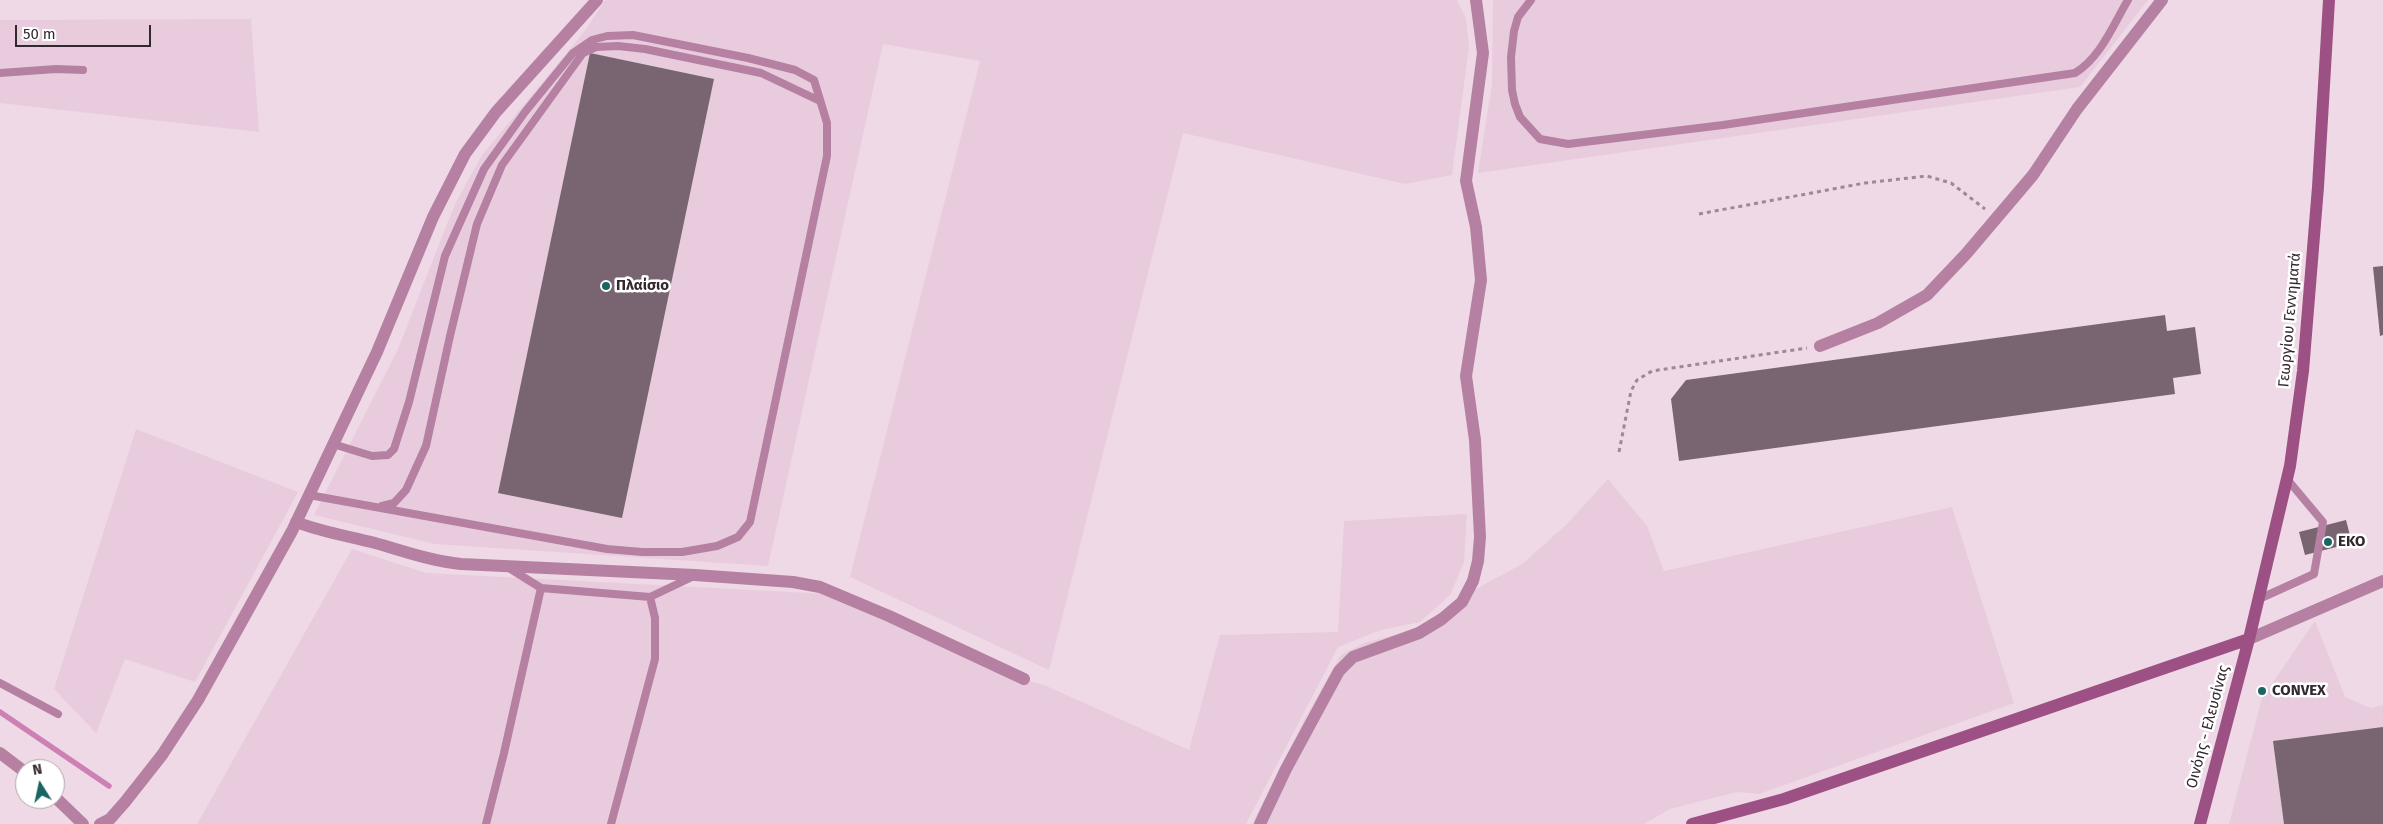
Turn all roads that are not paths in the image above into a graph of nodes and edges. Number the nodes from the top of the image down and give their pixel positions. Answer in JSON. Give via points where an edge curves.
{"nodes":[{"id":1,"x":597,"y":0,"type":"edge"},
{"id":2,"x":1476,"y":0,"type":"edge"},
{"id":3,"x":1531,"y":0,"type":"edge"},
{"id":4,"x":2128,"y":0,"type":"edge"},
{"id":5,"x":2162,"y":0,"type":"edge"},
{"id":6,"x":2329,"y":0,"type":"edge"},
{"id":7,"x":84,"y":70,"type":"dead end"},
{"id":8,"x":0,"y":73,"type":"edge"},
{"id":9,"x":820,"y":101,"type":"junction"},
{"id":10,"x":1820,"y":346,"type":"road end"},
{"id":11,"x":334,"y":444,"type":"junction"},
{"id":12,"x":2287,"y":478,"type":"junction"},
{"id":13,"x":309,"y":496,"type":"junction"},
{"id":14,"x":380,"y":507,"type":"junction"},
{"id":15,"x":296,"y":522,"type":"junction"},
{"id":16,"x":505,"y":566,"type":"junction"},
{"id":17,"x":695,"y":575,"type":"junction"},
{"id":18,"x":2383,"y":581,"type":"edge"},
{"id":19,"x":540,"y":588,"type":"junction"},
{"id":20,"x":650,"y":596,"type":"junction"},
{"id":21,"x":2259,"y":599,"type":"junction"},
{"id":22,"x":2249,"y":639,"type":"junction"},
{"id":23,"x":1024,"y":678,"type":"dead end"},
{"id":24,"x":0,"y":683,"type":"edge"},
{"id":25,"x":58,"y":714,"type":"dead end"},
{"id":26,"x":0,"y":753,"type":"edge"},
{"id":27,"x":15,"y":764,"type":"edge"},
{"id":28,"x":65,"y":807,"type":"edge"},
{"id":29,"x":83,"y":824,"type":"edge"},
{"id":30,"x":100,"y":824,"type":"edge"},
{"id":31,"x":486,"y":824,"type":"edge"},
{"id":32,"x":611,"y":824,"type":"edge"},
{"id":33,"x":1260,"y":824,"type":"edge"},
{"id":34,"x":1692,"y":824,"type":"edge"},
{"id":35,"x":2200,"y":824,"type":"edge"}],
"edges":[{"from":1,"to":11,"type":"street","via":[[496,112],[465,154],[433,218]]},
{"from":2,"to":33,"type":"street","via":[[1483,53],[1466,181],[1479,246],[1481,280],[1466,376],[1475,440],[1480,537],[1473,581],[1462,602],[1442,619],[1419,633],[1354,657],[1339,671]]},
{"from":3,"to":4,"type":"lane","via":[[1518,17],[1514,31],[1511,57],[1515,104],[1520,117],[1540,139],[1568,144],[1723,125],[2075,73],[2096,55]]},
{"from":5,"to":10,"type":"street","via":[[2077,109],[2033,175],[1927,295],[1878,323]]},
{"from":6,"to":12,"type":"main road","name":"Γεωργίου Γεννηματά","via":[[2304,361]]},
{"from":7,"to":8,"type":"lane"},
{"from":9,"to":11,"type":"lane","via":[[814,80],[795,70],[633,34],[592,40],[573,53],[484,169],[445,256],[410,402],[394,449],[388,455],[372,456]]},
{"from":9,"to":14,"type":"lane","via":[[761,73],[645,49],[596,47],[584,53],[502,165],[478,224],[426,446],[406,490],[394,503]]},
{"from":9,"to":14,"type":"lane","via":[[827,123],[827,156],[750,522],[738,537],[717,546],[682,552],[642,552],[607,549]]},
{"from":11,"to":13,"type":"street"},
{"from":12,"to":21,"type":"main road","name":"Γεωργίου Γεννηματά"},
{"from":12,"to":21,"type":"lane","via":[[2323,522],[2314,574]]},
{"from":13,"to":14,"type":"lane"},
{"from":13,"to":15,"type":"street"},
{"from":15,"to":16,"type":"street","via":[[434,561]]},
{"from":15,"to":30,"type":"street","via":[[198,700],[162,755],[110,819]]},
{"from":16,"to":17,"type":"street"},
{"from":16,"to":19,"type":"lane"},
{"from":17,"to":20,"type":"lane"},
{"from":17,"to":23,"type":"street","via":[[820,587]]},
{"from":18,"to":22,"type":"street"},
{"from":19,"to":20,"type":"lane"},
{"from":19,"to":31,"type":"lane"},
{"from":20,"to":32,"type":"lane","via":[[656,618],[655,659]]},
{"from":21,"to":22,"type":"main road","name":"Γεωργίου Γεννηματά"},
{"from":22,"to":34,"type":"main road","via":[[1812,790]]},
{"from":22,"to":35,"type":"main road","name":"Οινόης - Ελευσίνας"},
{"from":24,"to":25,"type":"lane"},
{"from":26,"to":27,"type":"street"},
{"from":28,"to":29,"type":"street"}]}
